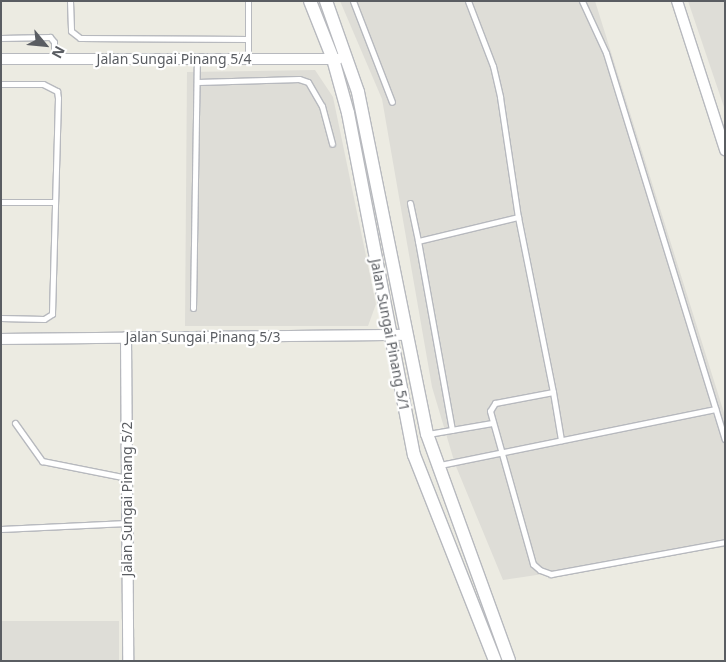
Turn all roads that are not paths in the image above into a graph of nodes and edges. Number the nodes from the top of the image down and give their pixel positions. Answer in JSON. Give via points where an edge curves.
{"nodes":[{"id":1,"x":70,"y":1,"type":"edge"},
{"id":2,"x":248,"y":1,"type":"edge"},
{"id":3,"x":310,"y":1,"type":"edge"},
{"id":4,"x":326,"y":1,"type":"edge"},
{"id":5,"x":353,"y":1,"type":"edge"},
{"id":6,"x":468,"y":1,"type":"edge"},
{"id":7,"x":582,"y":1,"type":"edge"},
{"id":8,"x":677,"y":1,"type":"edge"},
{"id":9,"x":1,"y":38,"type":"edge"},
{"id":10,"x":248,"y":39,"type":"junction"},
{"id":11,"x":1,"y":59,"type":"edge"},
{"id":12,"x":54,"y":59,"type":"junction"},
{"id":13,"x":197,"y":59,"type":"junction"},
{"id":14,"x":248,"y":59,"type":"junction"},
{"id":15,"x":333,"y":59,"type":"junction"},
{"id":16,"x":347,"y":59,"type":"junction"},
{"id":17,"x":198,"y":82,"type":"junction"},
{"id":18,"x":1,"y":84,"type":"edge"},
{"id":19,"x":392,"y":102,"type":"dead end"},
{"id":20,"x":332,"y":144,"type":"dead end"},
{"id":21,"x":725,"y":150,"type":"edge"},
{"id":22,"x":1,"y":202,"type":"edge"},
{"id":23,"x":54,"y":202,"type":"junction"},
{"id":24,"x":410,"y":203,"type":"dead end"},
{"id":25,"x":518,"y":216,"type":"junction"},
{"id":26,"x":418,"y":241,"type":"junction"},
{"id":27,"x":193,"y":308,"type":"dead end"},
{"id":28,"x":1,"y":318,"type":"edge"},
{"id":29,"x":390,"y":335,"type":"junction"},
{"id":30,"x":406,"y":335,"type":"junction"},
{"id":31,"x":126,"y":337,"type":"junction"},
{"id":32,"x":1,"y":339,"type":"edge"},
{"id":33,"x":553,"y":392,"type":"junction"},
{"id":34,"x":715,"y":408,"type":"junction"},
{"id":35,"x":14,"y":423,"type":"dead end"},
{"id":36,"x":492,"y":423,"type":"junction"},
{"id":37,"x":452,"y":430,"type":"junction"},
{"id":38,"x":427,"y":434,"type":"junction"},
{"id":39,"x":725,"y":439,"type":"edge"},
{"id":40,"x":561,"y":440,"type":"junction"},
{"id":41,"x":500,"y":452,"type":"junction"},
{"id":42,"x":437,"y":466,"type":"junction"},
{"id":43,"x":127,"y":478,"type":"junction"},
{"id":44,"x":127,"y":523,"type":"junction"},
{"id":45,"x":1,"y":529,"type":"edge"},
{"id":46,"x":725,"y":542,"type":"edge"},
{"id":47,"x":128,"y":661,"type":"edge"},
{"id":48,"x":495,"y":661,"type":"edge"},
{"id":49,"x":509,"y":661,"type":"edge"}],
"edges":[{"from":1,"to":10,"type":"lane","via":[[71,31],[80,38]]},
{"from":2,"to":10,"type":"lane"},
{"from":3,"to":15,"type":"street","name":"Jalan Sungai Pinang 5/1"},
{"from":4,"to":16,"type":"street","name":"Jalan Sungai Pinang 5/1"},
{"from":5,"to":19,"type":"lane"},
{"from":6,"to":25,"type":"lane","via":[[493,66]]},
{"from":7,"to":34,"type":"lane","via":[[606,53]]},
{"from":8,"to":21,"type":"street"},
{"from":9,"to":12,"type":"lane","via":[[50,37],[54,42]]},
{"from":10,"to":14,"type":"lane"},
{"from":11,"to":12,"type":"street","name":"Jalan Sungai Pinang 5/4"},
{"from":12,"to":13,"type":"street","name":"Jalan Sungai Pinang 5/4"},
{"from":13,"to":14,"type":"street","name":"Jalan Sungai Pinang 5/4"},
{"from":13,"to":17,"type":"lane"},
{"from":14,"to":15,"type":"street","name":"Jalan Sungai Pinang 5/4"},
{"from":15,"to":16,"type":"street","name":"Jalan Sungai Pinang 5/4"},
{"from":15,"to":29,"type":"street","name":"Jalan Sungai Pinang 5/1","via":[[348,113]]},
{"from":16,"to":30,"type":"street","name":"Jalan Sungai Pinang 5/1","via":[[368,137]]},
{"from":17,"to":20,"type":"lane","via":[[299,79],[308,82],[322,106]]},
{"from":17,"to":27,"type":"lane"},
{"from":18,"to":23,"type":"lane","via":[[43,84],[57,90]]},
{"from":22,"to":23,"type":"lane"},
{"from":23,"to":28,"type":"lane","via":[[52,314],[44,318]]},
{"from":24,"to":26,"type":"lane"},
{"from":25,"to":26,"type":"lane"},
{"from":25,"to":33,"type":"lane"},
{"from":26,"to":37,"type":"lane"},
{"from":29,"to":30,"type":"street","name":"Jalan Sungai Pinang 5/3"},
{"from":29,"to":31,"type":"street","name":"Jalan Sungai Pinang 5/3"},
{"from":29,"to":48,"type":"street","name":"Jalan Sungai Pinang 5/1","via":[[414,455]]},
{"from":30,"to":38,"type":"street","name":"Jalan Sungai Pinang 5/1"},
{"from":31,"to":32,"type":"street","name":"Jalan Sungai Pinang 5/3"},
{"from":31,"to":43,"type":"street","name":"Jalan Sungai Pinang 5/2"},
{"from":33,"to":36,"type":"lane","via":[[496,403],[490,411]]},
{"from":33,"to":40,"type":"lane"},
{"from":34,"to":39,"type":"lane"},
{"from":34,"to":40,"type":"lane"},
{"from":35,"to":43,"type":"lane","via":[[42,461]]},
{"from":36,"to":37,"type":"lane"},
{"from":36,"to":41,"type":"lane"},
{"from":37,"to":38,"type":"lane"},
{"from":38,"to":42,"type":"street","name":"Jalan Sungai Pinang 5/1"},
{"from":40,"to":41,"type":"lane"},
{"from":41,"to":42,"type":"lane"},
{"from":41,"to":46,"type":"lane","via":[[533,564],[546,573]]},
{"from":42,"to":49,"type":"street","name":"Jalan Sungai Pinang 5/1"},
{"from":43,"to":44,"type":"street","name":"Jalan Sungai Pinang 5/2"},
{"from":44,"to":45,"type":"lane"},
{"from":44,"to":47,"type":"street","name":"Jalan Sungai Pinang 5/2"}]}
